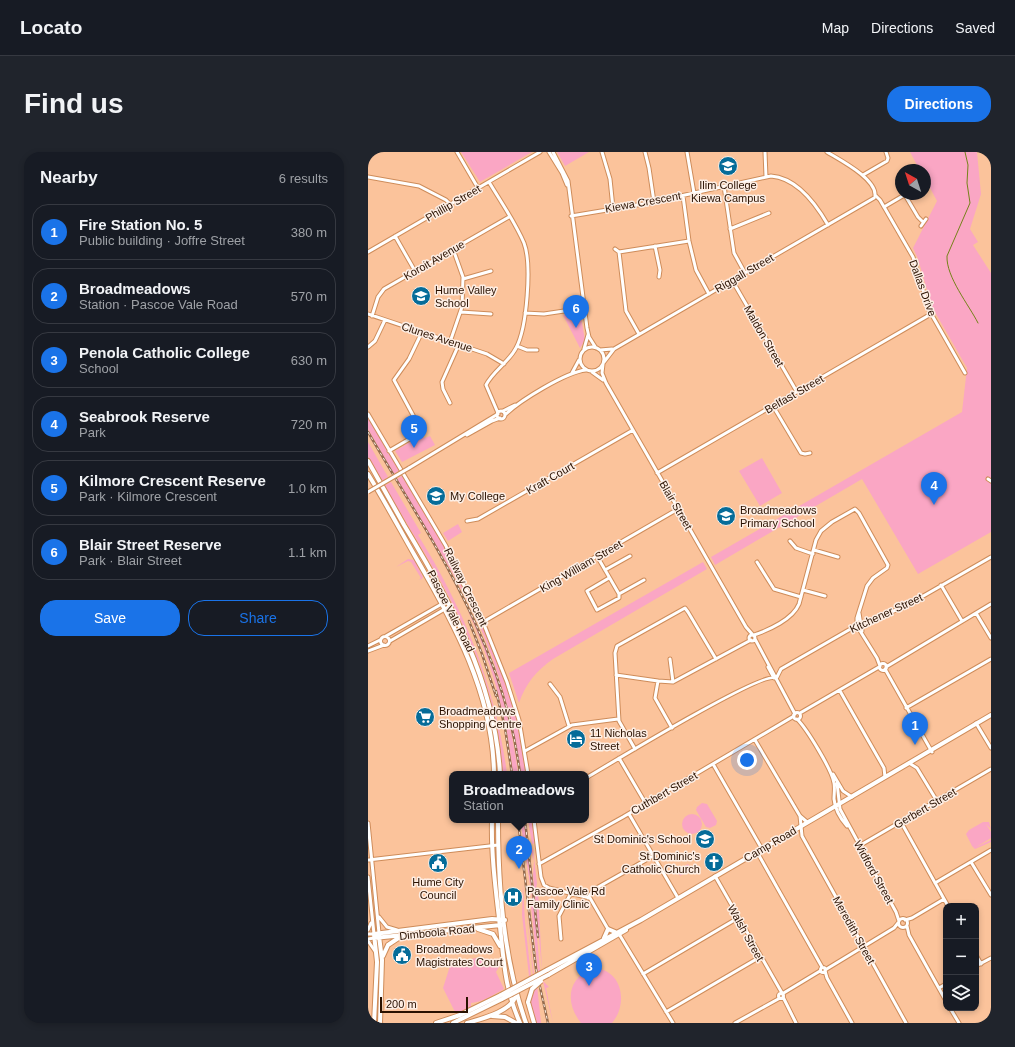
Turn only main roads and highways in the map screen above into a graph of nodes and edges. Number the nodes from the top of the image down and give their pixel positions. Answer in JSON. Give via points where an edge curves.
{"nodes":[{"id":1,"x":368,"y":461,"type":"edge"},
{"id":2,"x":368,"y":474,"type":"edge"},
{"id":3,"x":416,"y":545,"type":"junction"},
{"id":4,"x":414,"y":554,"type":"junction"},
{"id":5,"x":991,"y":716,"type":"edge"},
{"id":6,"x":931,"y":751,"type":"junction"},
{"id":7,"x":909,"y":763,"type":"junction"},
{"id":8,"x":494,"y":771,"type":"edge"},
{"id":9,"x":500,"y":771,"type":"edge"},
{"id":10,"x":492,"y":823,"type":"edge"},
{"id":11,"x":498,"y":823,"type":"edge"},
{"id":12,"x":498,"y":919,"type":"junction"},
{"id":13,"x":505,"y":921,"type":"junction"},
{"id":14,"x":500,"y":926,"type":"junction"},
{"id":15,"x":473,"y":928,"type":"junction"},
{"id":16,"x":618,"y":932,"type":"junction"},
{"id":17,"x":379,"y":935,"type":"junction"},
{"id":18,"x":402,"y":936,"type":"junction"},
{"id":19,"x":603,"y":939,"type":"junction"},
{"id":20,"x":501,"y":950,"type":"junction"},
{"id":21,"x":382,"y":960,"type":"junction"},
{"id":22,"x":548,"y":972,"type":"junction"},
{"id":23,"x":376,"y":986,"type":"junction"},
{"id":24,"x":381,"y":986,"type":"junction"},
{"id":25,"x":516,"y":990,"type":"junction"},
{"id":26,"x":502,"y":997,"type":"junction"},
{"id":27,"x":513,"y":1003,"type":"junction"},
{"id":28,"x":381,"y":1008,"type":"junction"},
{"id":29,"x":488,"y":1016,"type":"junction"},
{"id":30,"x":374,"y":1023,"type":"edge"},
{"id":31,"x":380,"y":1023,"type":"edge"},
{"id":32,"x":384,"y":1023,"type":"edge"},
{"id":33,"x":436,"y":1023,"type":"edge"},
{"id":34,"x":453,"y":1023,"type":"edge"},
{"id":35,"x":467,"y":1023,"type":"edge"},
{"id":36,"x":516,"y":1023,"type":"edge"},
{"id":37,"x":520,"y":1023,"type":"edge"},
{"id":38,"x":526,"y":1023,"type":"edge"},
{"id":39,"x":534,"y":1023,"type":"edge"}],
"edges":[{"from":1,"to":3,"type":"main road","name":"Pascoe Vale Road"},
{"from":2,"to":4,"type":"main road","name":"Pascoe Vale Road"},
{"from":3,"to":4,"type":"main road"},
{"from":3,"to":9,"type":"main road","name":"Pascoe Vale Road","via":[[469,644],[485,687],[496,730]]},
{"from":4,"to":8,"type":"main road","name":"Pascoe Vale Road","via":[[445,608],[468,657],[490,733]]},
{"from":5,"to":6,"type":"main road","name":"Camp Road"},
{"from":6,"to":7,"type":"main road","name":"Camp Road"},
{"from":6,"to":7,"type":"main road","name":"Camp Road"},
{"from":7,"to":16,"type":"main road","name":"Camp Road"},
{"from":10,"to":12,"type":"main road"},
{"from":11,"to":13,"type":"main road"},
{"from":12,"to":13,"type":"main road","name":"Dimboola Road"},
{"from":12,"to":14,"type":"main road"},
{"from":12,"to":17,"type":"main road","name":"Dimboola Road","via":[[397,930]]},
{"from":13,"to":14,"type":"main road","name":"Dimboola Road"},
{"from":13,"to":25,"type":"main road","via":[[509,961]]},
{"from":14,"to":15,"type":"main road","name":"Dimboola Road"},
{"from":14,"to":20,"type":"main road"},
{"from":15,"to":18,"type":"main road","name":"Dimboola Road"},
{"from":15,"to":20,"type":"main road","via":[[493,934]]},
{"from":16,"to":19,"type":"main road","name":"Camp Road"},
{"from":16,"to":19,"type":"main road","via":[[608,929]]},
{"from":16,"to":22,"type":"main road","name":"Camp Road"},
{"from":17,"to":18,"type":"main road","name":"Dimboola Road"},
{"from":17,"to":21,"type":"main road"},
{"from":17,"to":23,"type":"main road","name":"Dimboola Road","via":[[374,936]]},
{"from":18,"to":21,"type":"main road","via":[[388,945]]},
{"from":19,"to":22,"type":"main road","name":"Camp Road"},
{"from":20,"to":27,"type":"main road","via":[[505,978]]},
{"from":21,"to":24,"type":"main road"},
{"from":22,"to":26,"type":"main road","bridge":true},
{"from":22,"to":39,"type":"main road","bridge":true,"via":[[532,989],[528,1002]]},
{"from":23,"to":24,"type":"main road"},
{"from":23,"to":30,"type":"main road"},
{"from":24,"to":28,"type":"main road"},
{"from":25,"to":27,"type":"main road"},
{"from":25,"to":38,"type":"main road"},
{"from":26,"to":33,"type":"main road"},
{"from":26,"to":34,"type":"main road"},
{"from":27,"to":29,"type":"main road"},
{"from":27,"to":37,"type":"main road"},
{"from":28,"to":31,"type":"main road"},
{"from":28,"to":32,"type":"main road"},
{"from":29,"to":35,"type":"main road"},
{"from":29,"to":36,"type":"main road","via":[[502,1016]]}]}
